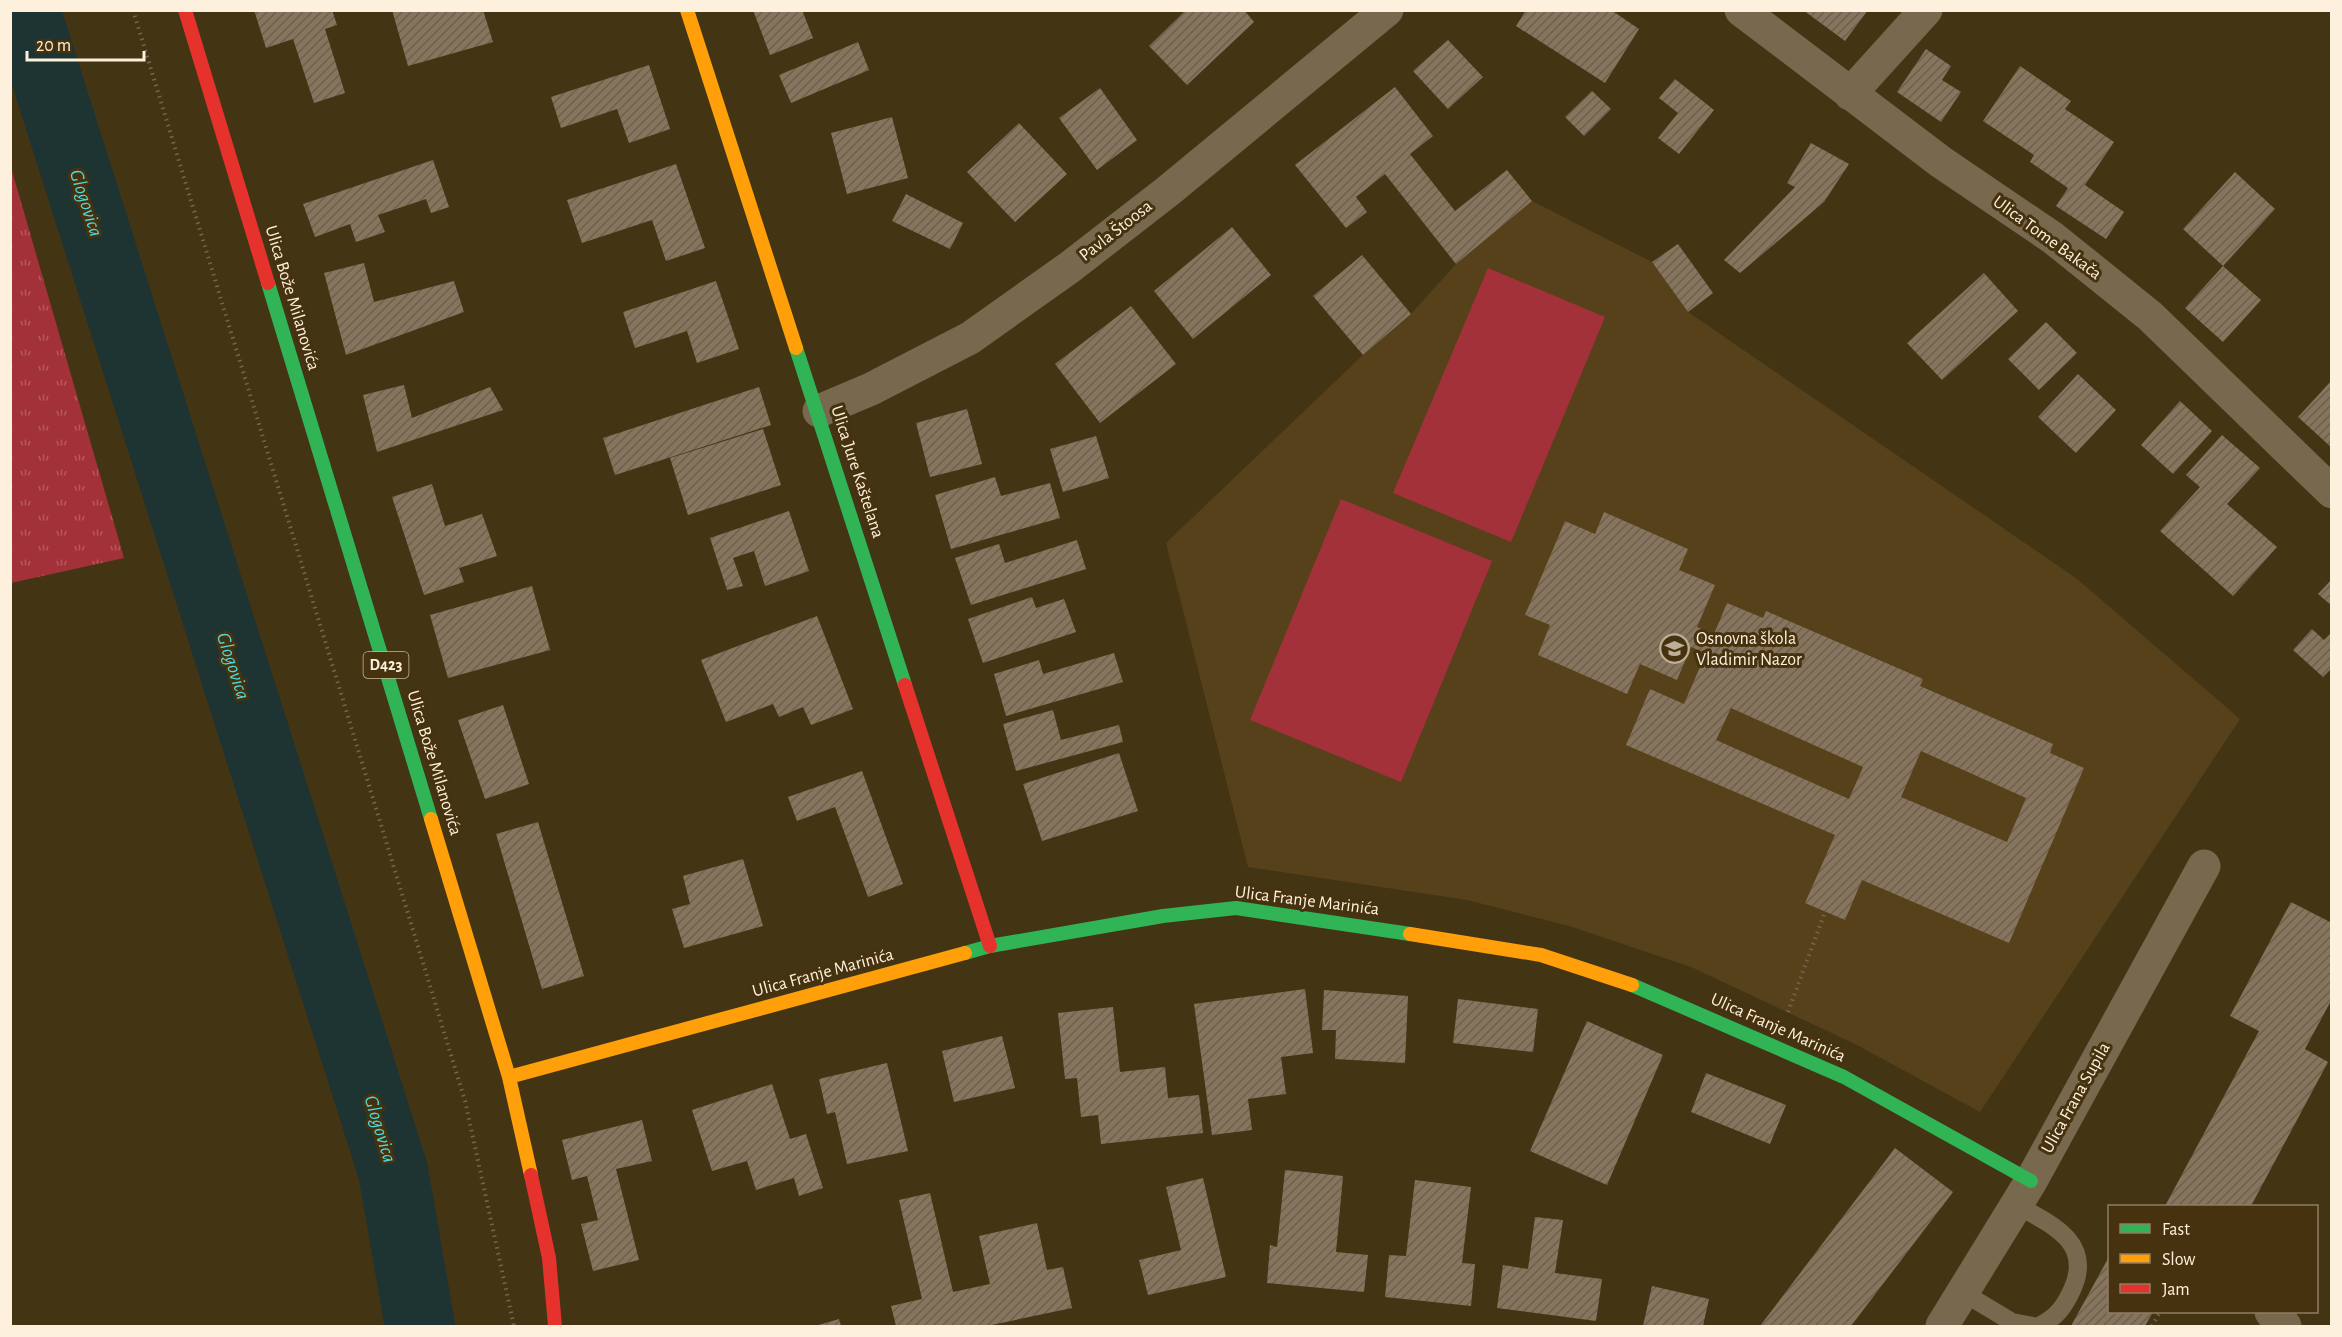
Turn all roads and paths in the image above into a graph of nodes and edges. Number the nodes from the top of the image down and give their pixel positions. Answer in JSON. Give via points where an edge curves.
{"nodes":[{"id":1,"x":133,"y":10,"type":"edge"},
{"id":2,"x":185,"y":10,"type":"edge"},
{"id":3,"x":687,"y":10,"type":"edge"},
{"id":4,"x":1387,"y":10,"type":"edge"},
{"id":5,"x":1741,"y":10,"type":"edge"},
{"id":6,"x":1926,"y":10,"type":"edge"},
{"id":7,"x":1850,"y":94,"type":"junction"},
{"id":8,"x":819,"y":411,"type":"junction"},
{"id":9,"x":2331,"y":492,"type":"edge"},
{"id":10,"x":2204,"y":867,"type":"dead end"},
{"id":11,"x":1825,"y":912,"type":"dead end"},
{"id":12,"x":990,"y":946,"type":"junction"},
{"id":13,"x":1788,"y":1019,"type":"dead end"},
{"id":14,"x":509,"y":1077,"type":"junction"},
{"id":15,"x":2024,"y":1193,"type":"junction"},
{"id":16,"x":1962,"y":1292,"type":"junction"},
{"id":17,"x":2273,"y":1313,"type":"edge"},
{"id":18,"x":514,"y":1326,"type":"edge"},
{"id":19,"x":555,"y":1326,"type":"edge"},
{"id":20,"x":1942,"y":1326,"type":"edge"},
{"id":21,"x":2033,"y":1326,"type":"edge"},
{"id":22,"x":2039,"y":1326,"type":"edge"},
{"id":23,"x":2285,"y":1326,"type":"edge"}],
"edges":[{"from":1,"to":18,"type":"path","via":[[465,1101]]},
{"from":2,"to":14,"type":"street","name":"Ulica Bože Milanovića","number":"D423"},
{"from":3,"to":8,"type":"street","name":"Ulica Jure Kaštelana"},
{"from":4,"to":8,"type":"street","name":"Pavla Štoosa","via":[[1168,191],[970,338]]},
{"from":5,"to":7,"type":"street","name":"Ulica Tome Bakača"},
{"from":6,"to":7,"type":"street"},
{"from":7,"to":9,"type":"street","name":"Ulica Tome Bakača","via":[[1941,162],[2054,238],[2150,316]]},
{"from":8,"to":12,"type":"street","name":"Ulica Jure Kaštelana"},
{"from":10,"to":15,"type":"street","name":"Ulica Frana Supila"},
{"from":11,"to":13,"type":"path"},
{"from":12,"to":14,"type":"street","name":"Ulica Franje Marinića"},
{"from":12,"to":15,"type":"street","name":"Ulica Franje Marinića","via":[[1163,916],[1236,908],[1541,955],[1616,978],[1844,1077]]},
{"from":14,"to":19,"type":"street","name":"Ulica Bože Milanovića","number":"D423","via":[[549,1258]]},
{"from":15,"to":16,"type":"street","name":"Ulica Frana Supila"},
{"from":15,"to":22,"type":"lane","via":[[2070,1240],[2079,1259],[2078,1278],[2065,1306],[2054,1319]]},
{"from":16,"to":20,"type":"street","name":"Ulica Frana Supila"},
{"from":16,"to":21,"type":"lane","via":[[2012,1322]]},
{"from":17,"to":23,"type":"street"}]}
